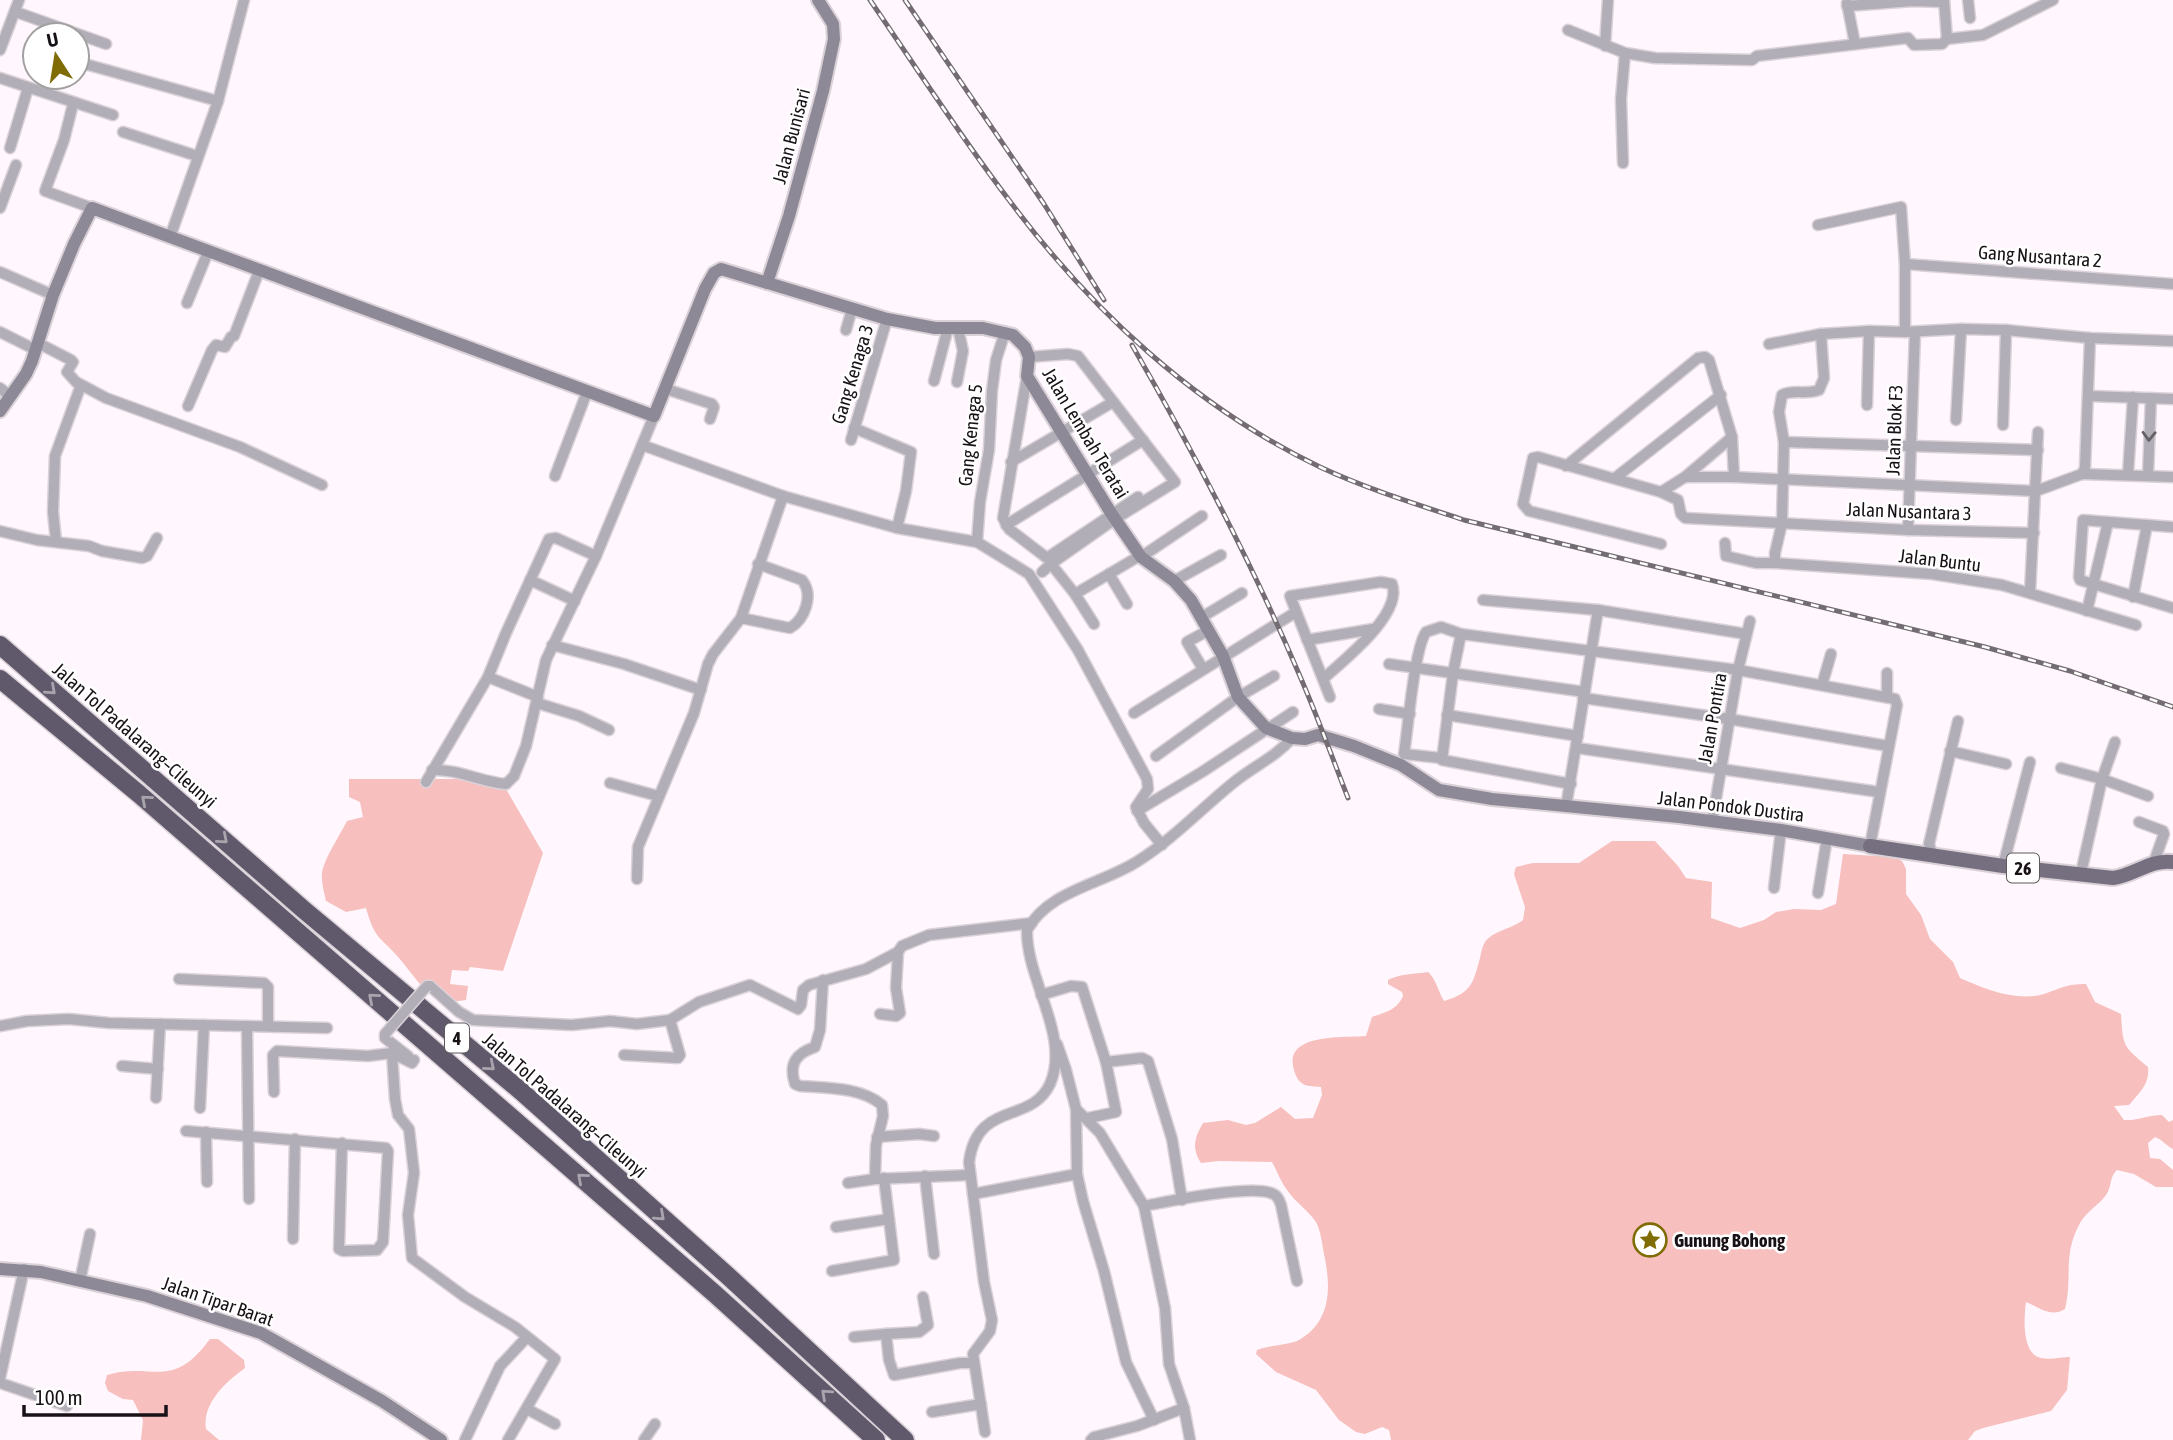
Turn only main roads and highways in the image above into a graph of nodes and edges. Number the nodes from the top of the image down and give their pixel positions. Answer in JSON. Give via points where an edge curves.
{"nodes":[{"id":1,"x":818,"y":0,"type":"edge"},
{"id":2,"x":767,"y":283,"type":"junction"},
{"id":3,"x":5,"y":392,"type":"edge"},
{"id":4,"x":0,"y":411,"type":"edge"},
{"id":5,"x":0,"y":645,"type":"edge"},
{"id":6,"x":0,"y":679,"type":"edge"},
{"id":7,"x":1292,"y":738,"type":"joint"},
{"id":8,"x":1870,"y":846,"type":"joint"},
{"id":9,"x":2173,"y":862,"type":"edge"},
{"id":10,"x":0,"y":1269,"type":"edge"},
{"id":11,"x":441,"y":1440,"type":"edge"},
{"id":12,"x":876,"y":1440,"type":"edge"},
{"id":13,"x":905,"y":1440,"type":"edge"}],
"edges":[{"from":1,"to":2,"type":"main road","name":"Jalan Bunisari","via":[[833,24],[832,52]]},
{"from":2,"to":3,"type":"main road","via":[[725,269],[714,273],[654,416],[92,208],[53,295],[26,374]]},
{"from":2,"to":7,"type":"main road","name":"Jalan Lembah Teratai","via":[[887,318],[923,326],[983,328],[1018,339],[1029,357],[1027,376],[1141,557],[1174,581],[1202,617],[1238,696],[1266,728]]},
{"from":3,"to":4,"type":"main road"},
{"from":5,"to":13,"type":"highway","name":"Jalan Tol Padalarang–Cileunyi","number":"4","one_way":true,"via":[[304,910],[522,1092]]},
{"from":12,"to":6,"type":"highway","number":"4","one_way":true,"via":[[715,1294]]},
{"from":7,"to":8,"type":"main road","name":"Jalan Pondok Dustira","via":[[1318,735],[1354,746],[1401,765],[1439,790],[1781,830]]},
{"from":8,"to":9,"type":"main road","name":"Jalan Pondok Dustira","number":"26","via":[[2113,878],[2154,862]]},
{"from":10,"to":11,"type":"main road","name":"Jalan Tipar Barat","via":[[24,1269],[147,1296],[261,1333]]}]}
